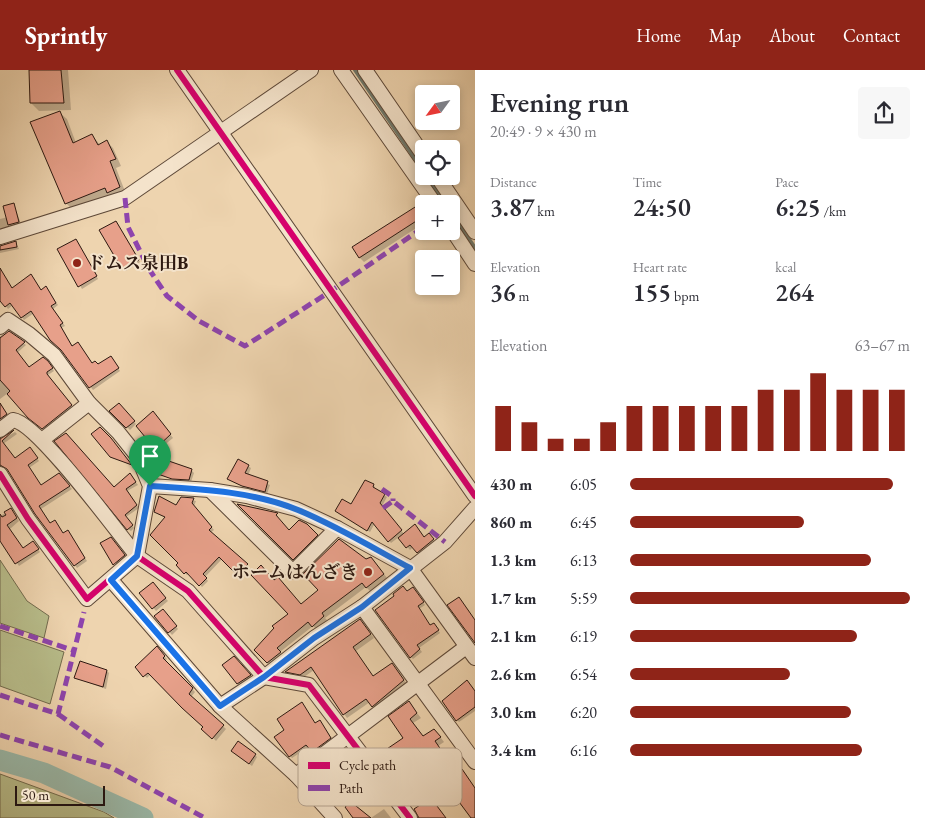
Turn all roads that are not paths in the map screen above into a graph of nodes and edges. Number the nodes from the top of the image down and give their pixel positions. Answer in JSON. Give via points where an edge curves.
{"nodes":[{"id":1,"x":176,"y":70,"type":"edge"},
{"id":2,"x":311,"y":70,"type":"edge"},
{"id":3,"x":341,"y":70,"type":"edge"},
{"id":4,"x":365,"y":70,"type":"edge"},
{"id":5,"x":221,"y":132,"type":"junction"},
{"id":6,"x":415,"y":143,"type":"edge"},
{"id":7,"x":443,"y":185,"type":"edge"},
{"id":8,"x":429,"y":195,"type":"edge"},
{"id":9,"x":475,"y":232,"type":"edge"},
{"id":10,"x":0,"y":237,"type":"edge"},
{"id":11,"x":459,"y":240,"type":"edge"},
{"id":12,"x":475,"y":264,"type":"edge"},
{"id":13,"x":3,"y":318,"type":"edge"},
{"id":14,"x":89,"y":403,"type":"junction"},
{"id":15,"x":0,"y":430,"type":"edge"},
{"id":16,"x":42,"y":440,"type":"junction"},
{"id":17,"x":0,"y":474,"type":"edge"},
{"id":18,"x":150,"y":486,"type":"junction"},
{"id":19,"x":210,"y":490,"type":"junction"},
{"id":20,"x":475,"y":496,"type":"edge"},
{"id":21,"x":475,"y":508,"type":"edge"},
{"id":22,"x":337,"y":528,"type":"junction"},
{"id":23,"x":137,"y":556,"type":"junction"},
{"id":24,"x":410,"y":568,"type":"junction"},
{"id":25,"x":111,"y":580,"type":"junction"},
{"id":26,"x":362,"y":607,"type":"junction"},
{"id":27,"x":466,"y":647,"type":"junction"},
{"id":28,"x":475,"y":658,"type":"edge"},
{"id":29,"x":264,"y":677,"type":"junction"},
{"id":30,"x":417,"y":683,"type":"junction"},
{"id":31,"x":220,"y":706,"type":"junction"},
{"id":32,"x":348,"y":736,"type":"junction"},
{"id":33,"x":332,"y":748,"type":"edge"},
{"id":34,"x":357,"y":748,"type":"edge"},
{"id":35,"x":475,"y":762,"type":"edge"},
{"id":36,"x":296,"y":775,"type":"edge"},
{"id":37,"x":324,"y":806,"type":"edge"},
{"id":38,"x":401,"y":806,"type":"edge"},
{"id":39,"x":335,"y":818,"type":"edge"},
{"id":40,"x":410,"y":818,"type":"edge"}],
"edges":[{"from":1,"to":5,"type":"street"},
{"from":2,"to":5,"type":"street"},
{"from":3,"to":8,"type":"street"},
{"from":4,"to":6,"type":"street"},
{"from":5,"to":10,"type":"street","via":[[125,198]]},
{"from":5,"to":20,"type":"street"},
{"from":7,"to":9,"type":"street"},
{"from":11,"to":12,"type":"street"},
{"from":13,"to":14,"type":"street","via":[[29,334],[54,356]]},
{"from":14,"to":16,"type":"street"},
{"from":14,"to":18,"type":"street","via":[[138,457]]},
{"from":15,"to":16,"type":"street","via":[[13,420],[20,421]]},
{"from":16,"to":23,"type":"street"},
{"from":17,"to":25,"type":"street","via":[[85,605]]},
{"from":18,"to":19,"type":"street"},
{"from":18,"to":23,"type":"street"},
{"from":19,"to":22,"type":"street","via":[[296,509]]},
{"from":19,"to":22,"type":"street","via":[[293,572]]},
{"from":21,"to":24,"type":"street","via":[[445,542]]},
{"from":22,"to":24,"type":"street"},
{"from":23,"to":25,"type":"street"},
{"from":23,"to":29,"type":"street","via":[[188,591]]},
{"from":24,"to":26,"type":"street"},
{"from":24,"to":27,"type":"street"},
{"from":25,"to":31,"type":"street"},
{"from":26,"to":29,"type":"street","via":[[314,638]]},
{"from":26,"to":30,"type":"street"},
{"from":27,"to":28,"type":"street"},
{"from":27,"to":30,"type":"street"},
{"from":29,"to":31,"type":"street"},
{"from":29,"to":32,"type":"street","via":[[309,684]]},
{"from":30,"to":32,"type":"street"},
{"from":30,"to":35,"type":"street"},
{"from":31,"to":36,"type":"street"},
{"from":32,"to":33,"type":"street"},
{"from":32,"to":34,"type":"street"},
{"from":37,"to":39,"type":"street"},
{"from":38,"to":40,"type":"street"}]}
